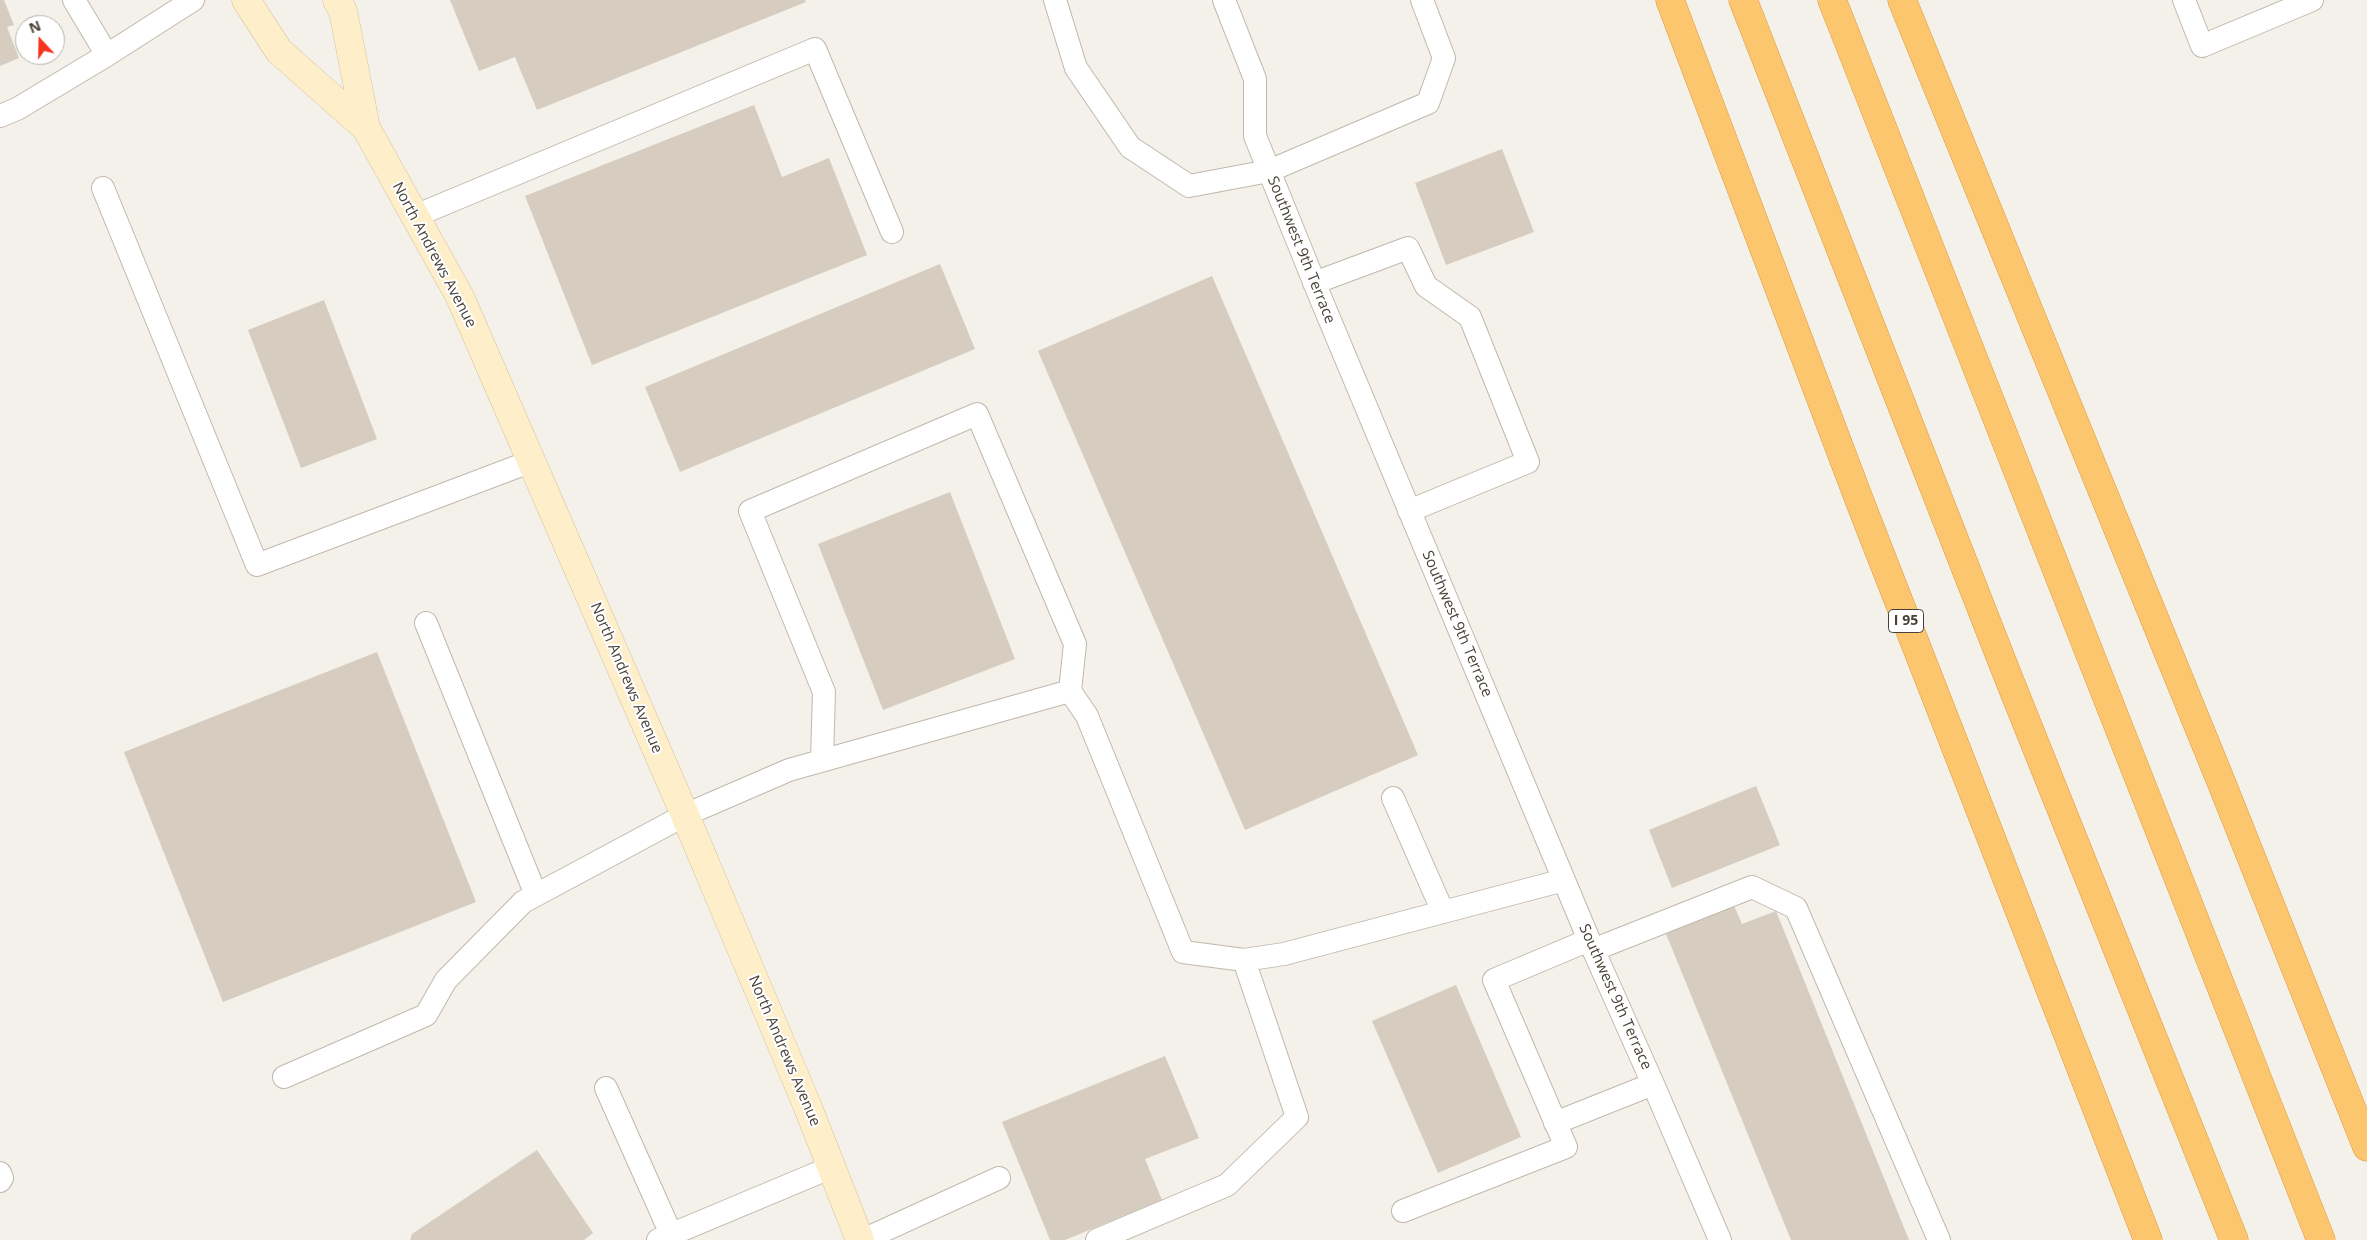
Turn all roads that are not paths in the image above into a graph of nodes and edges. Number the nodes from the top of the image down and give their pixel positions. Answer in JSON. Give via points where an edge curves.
{"nodes":[{"id":1,"x":74,"y":0,"type":"edge"},
{"id":2,"x":193,"y":0,"type":"edge"},
{"id":3,"x":246,"y":0,"type":"edge"},
{"id":4,"x":338,"y":0,"type":"edge"},
{"id":5,"x":1055,"y":0,"type":"edge"},
{"id":6,"x":1224,"y":0,"type":"edge"},
{"id":7,"x":1422,"y":0,"type":"edge"},
{"id":8,"x":1670,"y":0,"type":"edge"},
{"id":9,"x":1743,"y":0,"type":"edge"},
{"id":10,"x":1832,"y":0,"type":"edge"},
{"id":11,"x":1902,"y":0,"type":"edge"},
{"id":12,"x":2184,"y":0,"type":"edge"},
{"id":13,"x":2312,"y":0,"type":"edge"},
{"id":14,"x":107,"y":55,"type":"junction"},
{"id":15,"x":0,"y":116,"type":"edge"},
{"id":16,"x":366,"y":128,"type":"junction"},
{"id":17,"x":1269,"y":171,"type":"junction"},
{"id":18,"x":103,"y":188,"type":"dead end"},
{"id":19,"x":415,"y":216,"type":"junction"},
{"id":20,"x":892,"y":232,"type":"dead end"},
{"id":21,"x":1314,"y":284,"type":"junction"},
{"id":22,"x":532,"y":461,"type":"junction"},
{"id":23,"x":1410,"y":511,"type":"junction"},
{"id":24,"x":426,"y":623,"type":"dead end"},
{"id":25,"x":1070,"y":691,"type":"junction"},
{"id":26,"x":822,"y":760,"type":"junction"},
{"id":27,"x":1392,"y":798,"type":"dead end"},
{"id":28,"x":685,"y":815,"type":"junction"},
{"id":29,"x":1564,"y":880,"type":"junction"},
{"id":30,"x":536,"y":895,"type":"junction"},
{"id":31,"x":1443,"y":912,"type":"junction"},
{"id":32,"x":1591,"y":945,"type":"junction"},
{"id":33,"x":1244,"y":960,"type":"junction"},
{"id":34,"x":284,"y":1077,"type":"dead end"},
{"id":35,"x":1653,"y":1084,"type":"junction"},
{"id":36,"x":606,"y":1088,"type":"dead end"},
{"id":37,"x":1555,"y":1123,"type":"junction"},
{"id":38,"x":2367,"y":1147,"type":"edge"},
{"id":39,"x":832,"y":1167,"type":"junction"},
{"id":40,"x":0,"y":1173,"type":"edge"},
{"id":41,"x":999,"y":1178,"type":"dead end"},
{"id":42,"x":0,"y":1181,"type":"edge"},
{"id":43,"x":1403,"y":1211,"type":"dead end"},
{"id":44,"x":665,"y":1237,"type":"edge"},
{"id":45,"x":862,"y":1240,"type":"edge"},
{"id":46,"x":1097,"y":1240,"type":"edge"},
{"id":47,"x":1720,"y":1240,"type":"edge"},
{"id":48,"x":1939,"y":1240,"type":"edge"},
{"id":49,"x":2148,"y":1240,"type":"edge"},
{"id":50,"x":2234,"y":1240,"type":"edge"},
{"id":51,"x":2322,"y":1240,"type":"edge"}],
"edges":[{"from":1,"to":14,"type":"lane"},
{"from":2,"to":14,"type":"lane"},
{"from":3,"to":16,"type":"main road","name":"North Andrews Avenue","via":[[279,51]]},
{"from":4,"to":16,"type":"main road","name":"North Andrews Avenue","via":[[343,11]]},
{"from":5,"to":17,"type":"lane","via":[[1076,68],[1130,147],[1189,186]]},
{"from":6,"to":17,"type":"lane","name":"Southwest 9th Terrace","via":[[1255,79],[1255,136]]},
{"from":7,"to":17,"type":"lane","via":[[1444,58],[1428,103]]},
{"from":8,"to":49,"type":"highway","number":"I 95","via":[[1860,502]]},
{"from":9,"to":50,"type":"highway"},
{"from":10,"to":51,"type":"highway"},
{"from":11,"to":38,"type":"highway","via":[[2195,716]]},
{"from":12,"to":13,"type":"lane","via":[[2202,46]]},
{"from":14,"to":15,"type":"lane"},
{"from":16,"to":19,"type":"main road","name":"North Andrews Avenue"},
{"from":17,"to":21,"type":"lane","name":"Southwest 9th Terrace"},
{"from":18,"to":22,"type":"lane","via":[[257,565]]},
{"from":19,"to":20,"type":"lane","via":[[815,49]]},
{"from":19,"to":22,"type":"main road","name":"North Andrews Avenue","via":[[460,297]]},
{"from":21,"to":23,"type":"lane","name":"Southwest 9th Terrace"},
{"from":21,"to":23,"type":"lane","via":[[1408,248],[1426,286],[1470,317],[1528,462]]},
{"from":22,"to":28,"type":"main road","name":"North Andrews Avenue"},
{"from":23,"to":29,"type":"lane","name":"Southwest 9th Terrace"},
{"from":24,"to":30,"type":"lane"},
{"from":25,"to":26,"type":"lane"},
{"from":25,"to":26,"type":"lane","via":[[1075,644],[977,414],[750,511],[824,692]]},
{"from":25,"to":33,"type":"lane","via":[[1087,716],[1183,952]]},
{"from":26,"to":28,"type":"lane","via":[[789,770]]},
{"from":27,"to":31,"type":"lane"},
{"from":28,"to":30,"type":"lane"},
{"from":28,"to":39,"type":"main road","name":"North Andrews Avenue"},
{"from":29,"to":31,"type":"lane"},
{"from":29,"to":32,"type":"lane","name":"Southwest 9th Terrace"},
{"from":30,"to":34,"type":"lane","via":[[523,902],[446,980],[426,1015]]},
{"from":31,"to":33,"type":"lane","via":[[1284,954]]},
{"from":32,"to":35,"type":"lane","name":"Southwest 9th Terrace"},
{"from":32,"to":37,"type":"lane","via":[[1494,980]]},
{"from":32,"to":48,"type":"lane","via":[[1752,887],[1796,908]]},
{"from":33,"to":46,"type":"lane","via":[[1297,1117],[1227,1185]]},
{"from":35,"to":37,"type":"lane"},
{"from":35,"to":47,"type":"lane","name":"Southwest 9th Terrace"},
{"from":36,"to":44,"type":"lane"},
{"from":37,"to":43,"type":"lane","via":[[1566,1147]]},
{"from":39,"to":44,"type":"lane"},
{"from":39,"to":45,"type":"main road","name":"North Andrews Avenue"},
{"from":40,"to":42,"type":"lane"},
{"from":41,"to":45,"type":"lane"}]}
